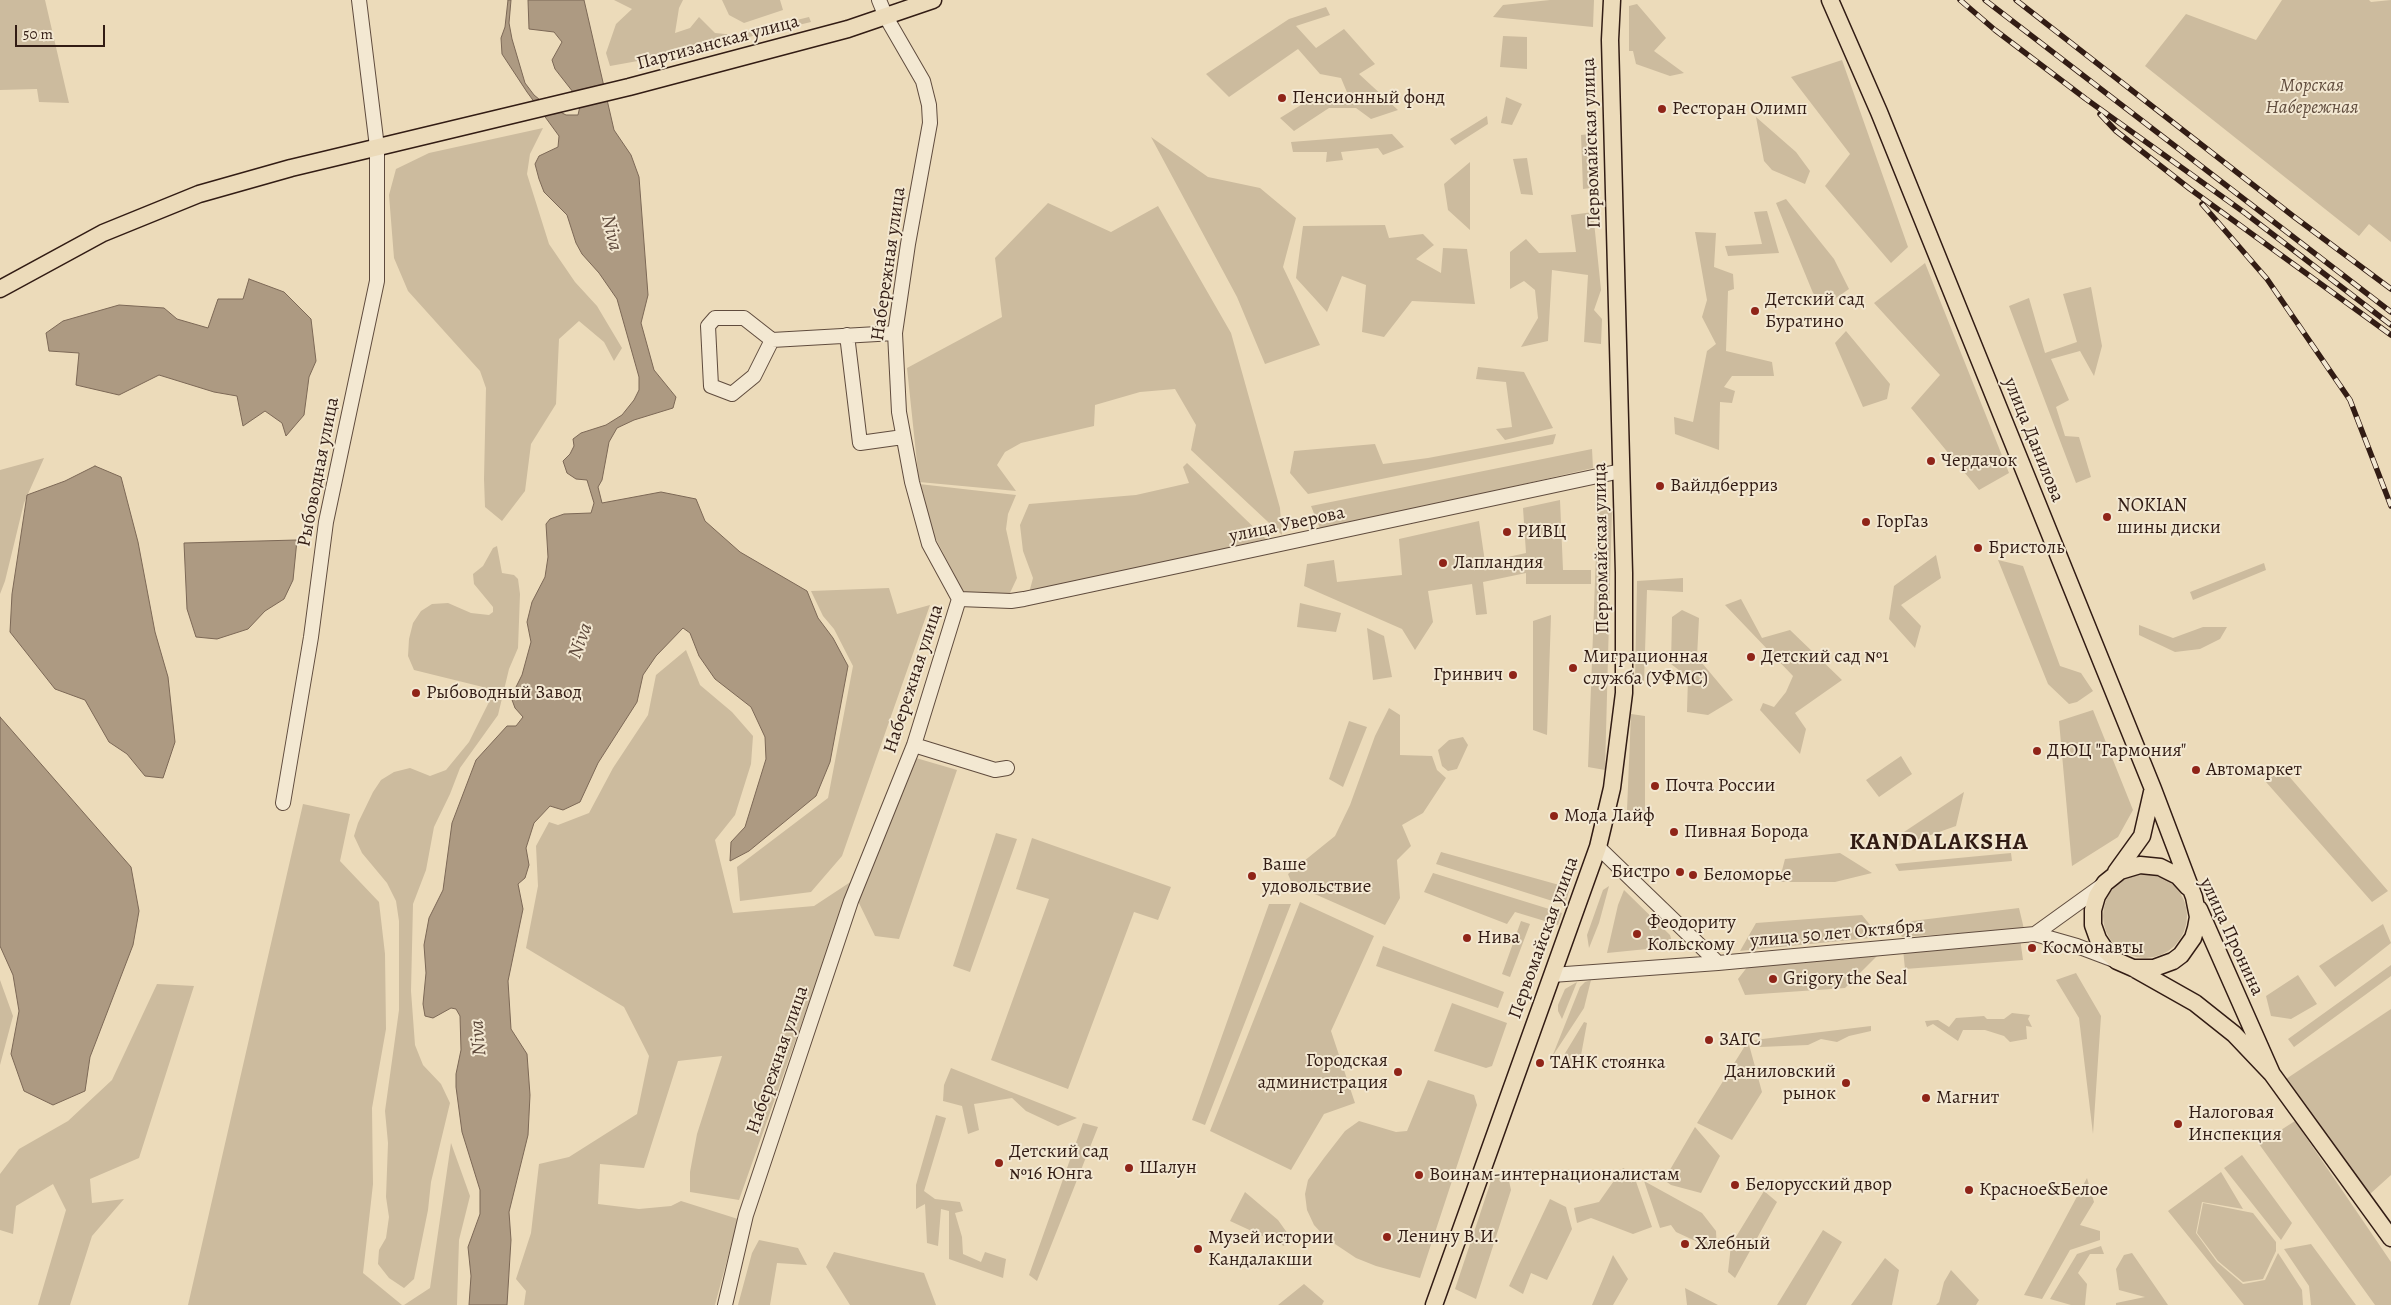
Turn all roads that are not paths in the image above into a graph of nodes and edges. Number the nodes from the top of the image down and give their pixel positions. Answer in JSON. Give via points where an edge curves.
{"nodes":[{"id":1,"x":359,"y":0,"type":"edge"},
{"id":2,"x":879,"y":0,"type":"edge"},
{"id":3,"x":933,"y":0,"type":"edge"},
{"id":4,"x":1612,"y":0,"type":"edge"},
{"id":5,"x":1830,"y":0,"type":"edge"},
{"id":6,"x":886,"y":17,"type":"junction"},
{"id":7,"x":378,"y":147,"type":"junction"},
{"id":8,"x":0,"y":289,"type":"edge"},
{"id":9,"x":895,"y":333,"type":"junction"},
{"id":10,"x":847,"y":336,"type":"junction"},
{"id":11,"x":772,"y":340,"type":"junction"},
{"id":12,"x":904,"y":437,"type":"junction"},
{"id":13,"x":1622,"y":471,"type":"junction"},
{"id":14,"x":959,"y":599,"type":"junction"},
{"id":15,"x":914,"y":745,"type":"junction"},
{"id":16,"x":1007,"y":768,"type":"dead end"},
{"id":17,"x":2153,"y":789,"type":"junction"},
{"id":18,"x":283,"y":803,"type":"dead end"},
{"id":19,"x":1598,"y":847,"type":"junction"},
{"id":20,"x":2108,"y":880,"type":"junction"},
{"id":21,"x":2194,"y":897,"type":"junction"},
{"id":22,"x":2035,"y":934,"type":"junction"},
{"id":23,"x":2117,"y":961,"type":"junction"},
{"id":24,"x":1718,"y":963,"type":"junction"},
{"id":25,"x":2133,"y":968,"type":"junction"},
{"id":26,"x":1552,"y":975,"type":"junction"},
{"id":27,"x":2272,"y":1074,"type":"junction"},
{"id":28,"x":2391,"y":1238,"type":"edge"},
{"id":29,"x":724,"y":1305,"type":"edge"},
{"id":30,"x":1434,"y":1305,"type":"edge"}],
"edges":[{"from":1,"to":7,"type":"street","name":"Рыбоводная улица"},
{"from":2,"to":6,"type":"street","name":"Набережная улица"},
{"from":3,"to":6,"type":"main road","name":"Партизанская улица"},
{"from":4,"to":13,"type":"main road","name":"Первомайская улица","via":[[1610,40]]},
{"from":5,"to":17,"type":"main road","name":"улица Данилова","via":[[1852,47]]},
{"from":6,"to":7,"type":"main road","name":"Партизанская улица","via":[[629,87]]},
{"from":6,"to":9,"type":"street","name":"Набережная улица","via":[[923,81],[930,122]]},
{"from":7,"to":8,"type":"main road","name":"Партизанская улица","via":[[199,194],[103,233]]},
{"from":7,"to":18,"type":"street","name":"Рыбоводная улица","via":[[377,281],[326,522]]},
{"from":9,"to":10,"type":"street"},
{"from":9,"to":12,"type":"street","name":"Набережная улица","via":[[899,412]]},
{"from":10,"to":11,"type":"street"},
{"from":10,"to":12,"type":"street","via":[[860,443]]},
{"from":11,"to":11,"type":"street","via":[[754,376],[732,394],[711,386],[708,326],[715,318],[744,318]]},
{"from":12,"to":14,"type":"street","name":"Набережная улица","via":[[929,544]]},
{"from":13,"to":14,"type":"street","name":"улица Уверова","via":[[1024,599]]},
{"from":13,"to":19,"type":"main road","name":"Первомайская улица","via":[[1624,693],[1612,788]]},
{"from":14,"to":15,"type":"street","name":"Набережная улица"},
{"from":15,"to":16,"type":"street","via":[[995,770]]},
{"from":15,"to":29,"type":"street","name":"Набережная улица","via":[[851,901],[746,1215]]},
{"from":17,"to":20,"type":"main road","via":[[2142,836]]},
{"from":17,"to":21,"type":"main road","name":"улица Данилова"},
{"from":19,"to":24,"type":"street"},
{"from":19,"to":26,"type":"main road","name":"Первомайская улица"},
{"from":20,"to":21,"type":"main road","name":"улица Пронина","via":[[2135,866],[2150,864],[2178,876]]},
{"from":20,"to":22,"type":"street"},
{"from":20,"to":23,"type":"main road","name":"улица Пронина","via":[[2097,896],[2093,910],[2094,925],[2098,939]]},
{"from":21,"to":25,"type":"main road","via":[[2196,928],[2185,951],[2164,966]]},
{"from":21,"to":27,"type":"main road","name":"улица Пронина"},
{"from":22,"to":23,"type":"street"},
{"from":22,"to":24,"type":"street","name":"улица 50 лет Октября"},
{"from":23,"to":25,"type":"main road","name":"улица Пронина"},
{"from":24,"to":26,"type":"street","name":"улица 50 лет Октября"},
{"from":25,"to":27,"type":"main road","name":"улица Пронина","via":[[2195,1003],[2234,1034]]},
{"from":26,"to":30,"type":"main road","name":"Первомайская улица"},
{"from":27,"to":28,"type":"main road","name":"улица Пронина"}]}
